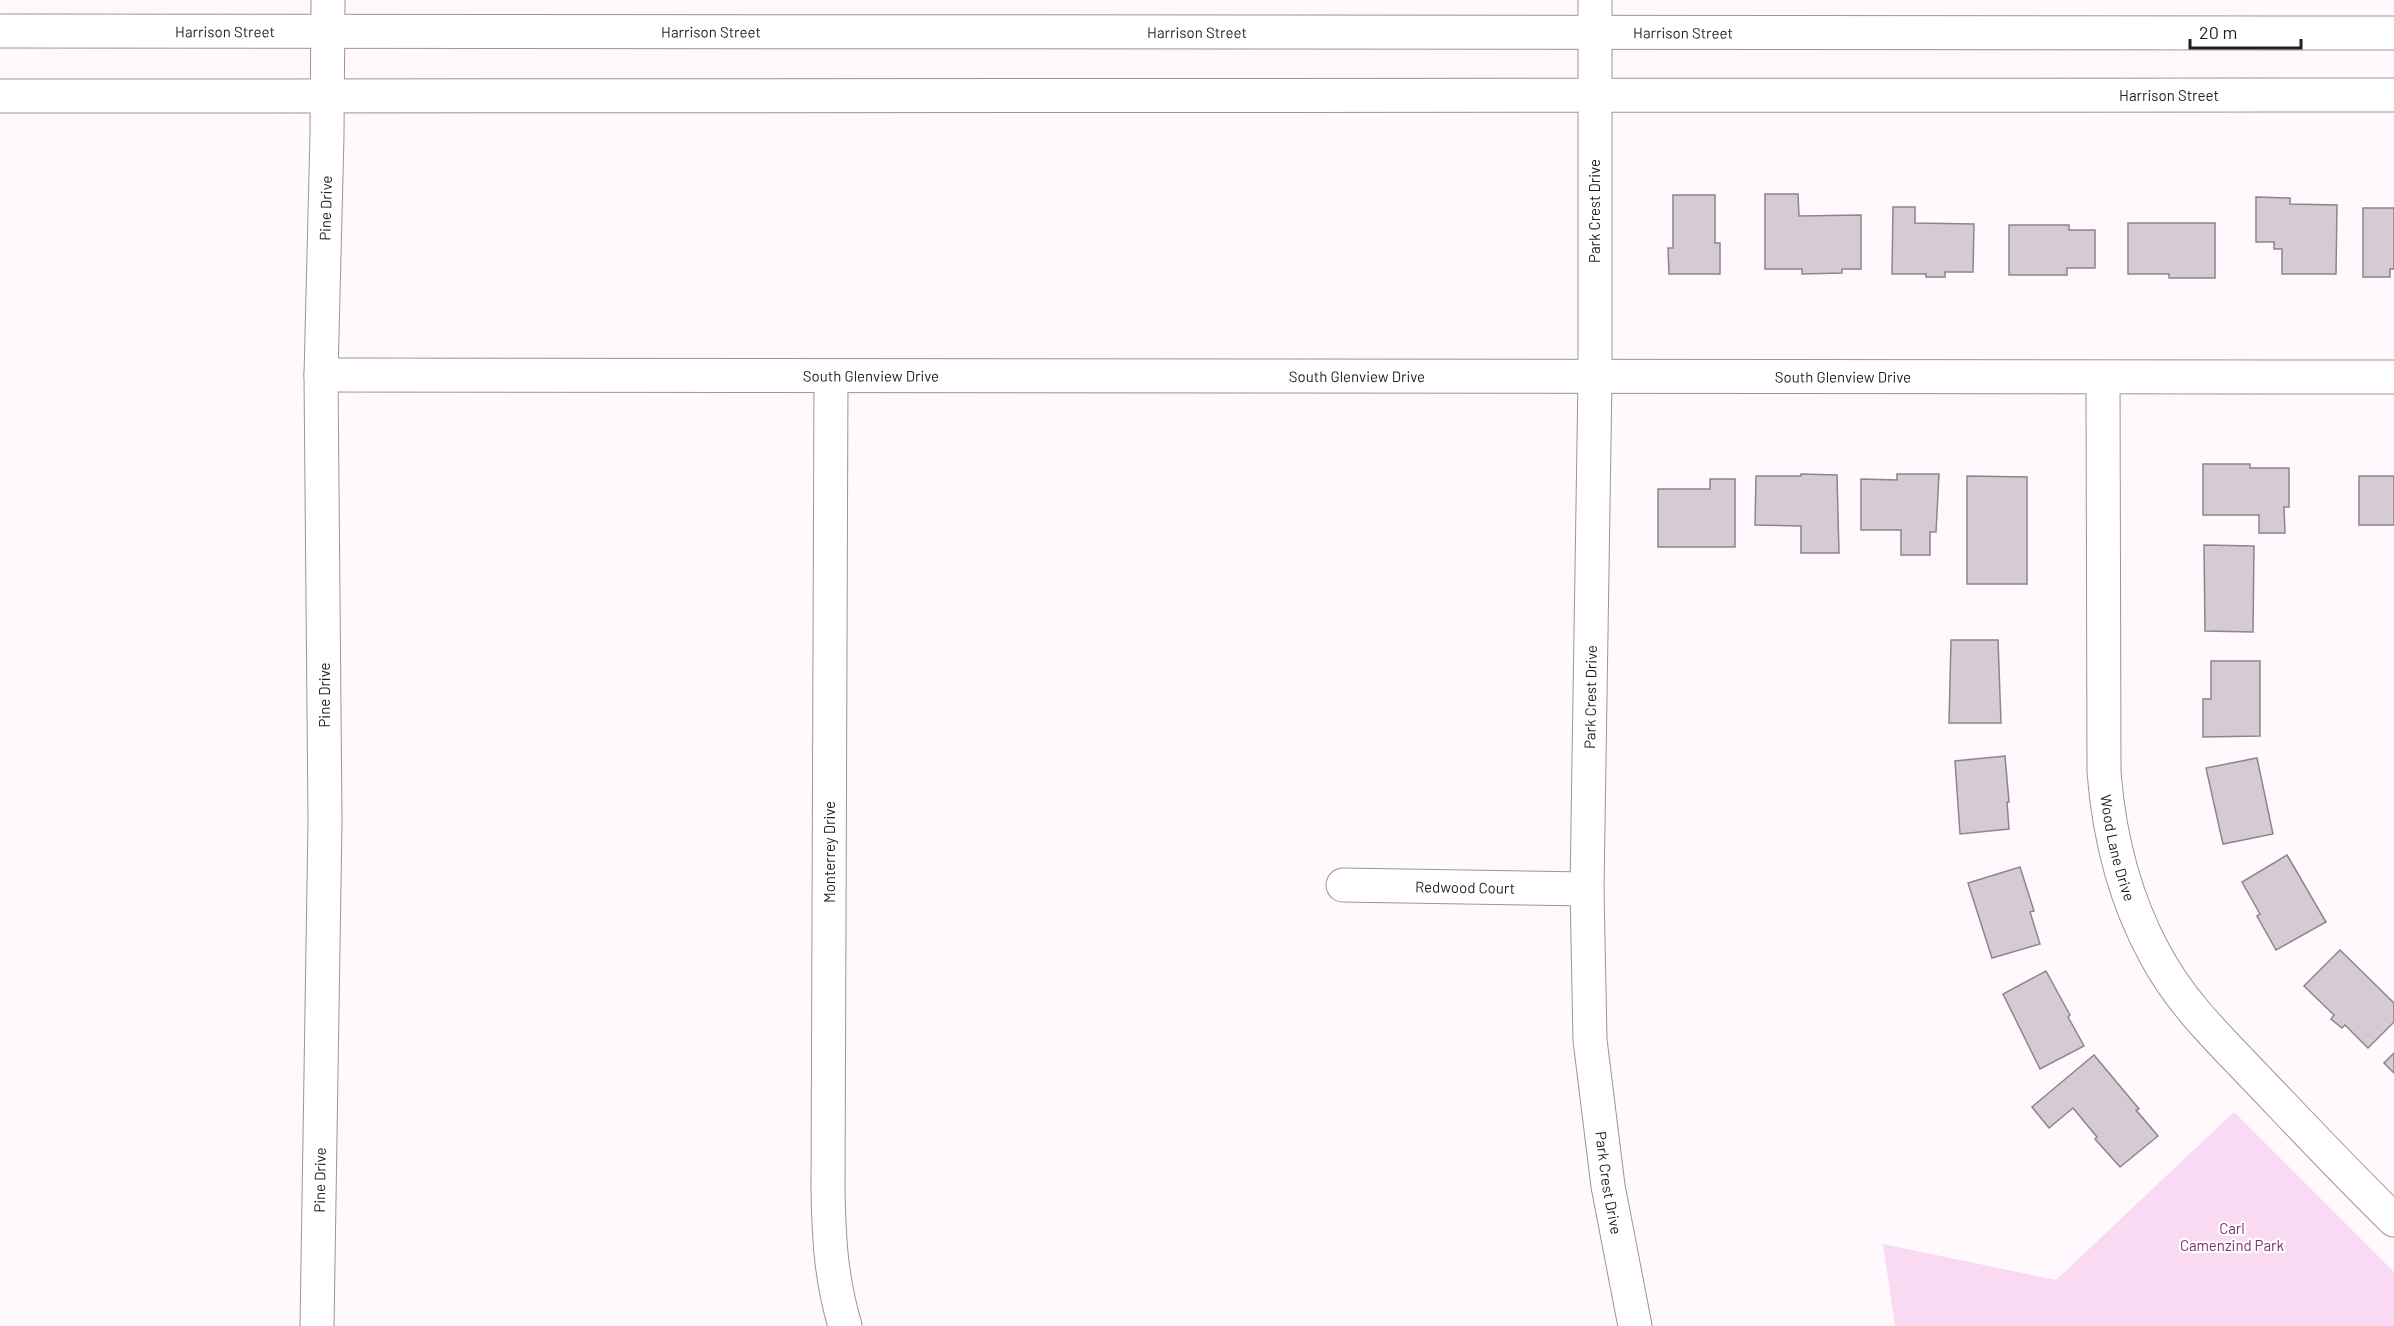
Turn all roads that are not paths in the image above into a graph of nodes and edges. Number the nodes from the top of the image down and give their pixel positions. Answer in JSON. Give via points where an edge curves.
{"nodes":[{"id":1,"x":1595,"y":0,"type":"edge"},
{"id":2,"x":327,"y":15,"type":"edge"},
{"id":3,"x":0,"y":31,"type":"edge"},
{"id":4,"x":2394,"y":33,"type":"edge"},
{"id":5,"x":1594,"y":64,"type":"junction"},
{"id":6,"x":2394,"y":95,"type":"edge"},
{"id":7,"x":0,"y":96,"type":"edge"},
{"id":8,"x":328,"y":96,"type":"junction"},
{"id":9,"x":321,"y":375,"type":"junction"},
{"id":10,"x":831,"y":377,"type":"junction"},
{"id":11,"x":2394,"y":377,"type":"edge"},
{"id":12,"x":1594,"y":378,"type":"junction"},
{"id":13,"x":2103,"y":378,"type":"junction"},
{"id":14,"x":1343,"y":885,"type":"dead end"},
{"id":15,"x":1587,"y":889,"type":"junction"},
{"id":16,"x":2394,"y":1220,"type":"edge"},
{"id":17,"x":317,"y":1326,"type":"edge"},
{"id":18,"x":845,"y":1326,"type":"edge"},
{"id":19,"x":1635,"y":1326,"type":"edge"}],
"edges":[{"from":1,"to":5,"type":"street","name":"Park Crest Drive"},
{"from":2,"to":3,"type":"street","name":"Harrison Street"},
{"from":2,"to":5,"type":"street","name":"Harrison Street"},
{"from":2,"to":8,"type":"street","name":"Pine Drive"},
{"from":4,"to":5,"type":"street","name":"Harrison Street"},
{"from":5,"to":6,"type":"street","name":"Harrison Street"},
{"from":5,"to":8,"type":"street","name":"Harrison Street"},
{"from":5,"to":12,"type":"street","name":"Park Crest Drive"},
{"from":7,"to":8,"type":"street","name":"Harrison Street"},
{"from":8,"to":9,"type":"street","name":"Pine Drive"},
{"from":9,"to":10,"type":"street","name":"South Glenview Drive"},
{"from":9,"to":17,"type":"street","name":"Pine Drive","via":[[325,821]]},
{"from":10,"to":12,"type":"street","name":"South Glenview Drive"},
{"from":10,"to":18,"type":"street","name":"Monterrey Drive","via":[[829,1252]]},
{"from":11,"to":13,"type":"street","name":"South Glenview Drive"},
{"from":12,"to":13,"type":"street","name":"South Glenview Drive"},
{"from":12,"to":15,"type":"street","name":"Park Crest Drive"},
{"from":13,"to":16,"type":"street","name":"Wood Lane Drive","via":[[2104,772],[2112,832],[2128,893],[2155,955],[2187,1002]]},
{"from":14,"to":15,"type":"street","name":"Redwood Court"},
{"from":15,"to":19,"type":"street","name":"Park Crest Drive","via":[[1590,1040],[1608,1186]]}]}
